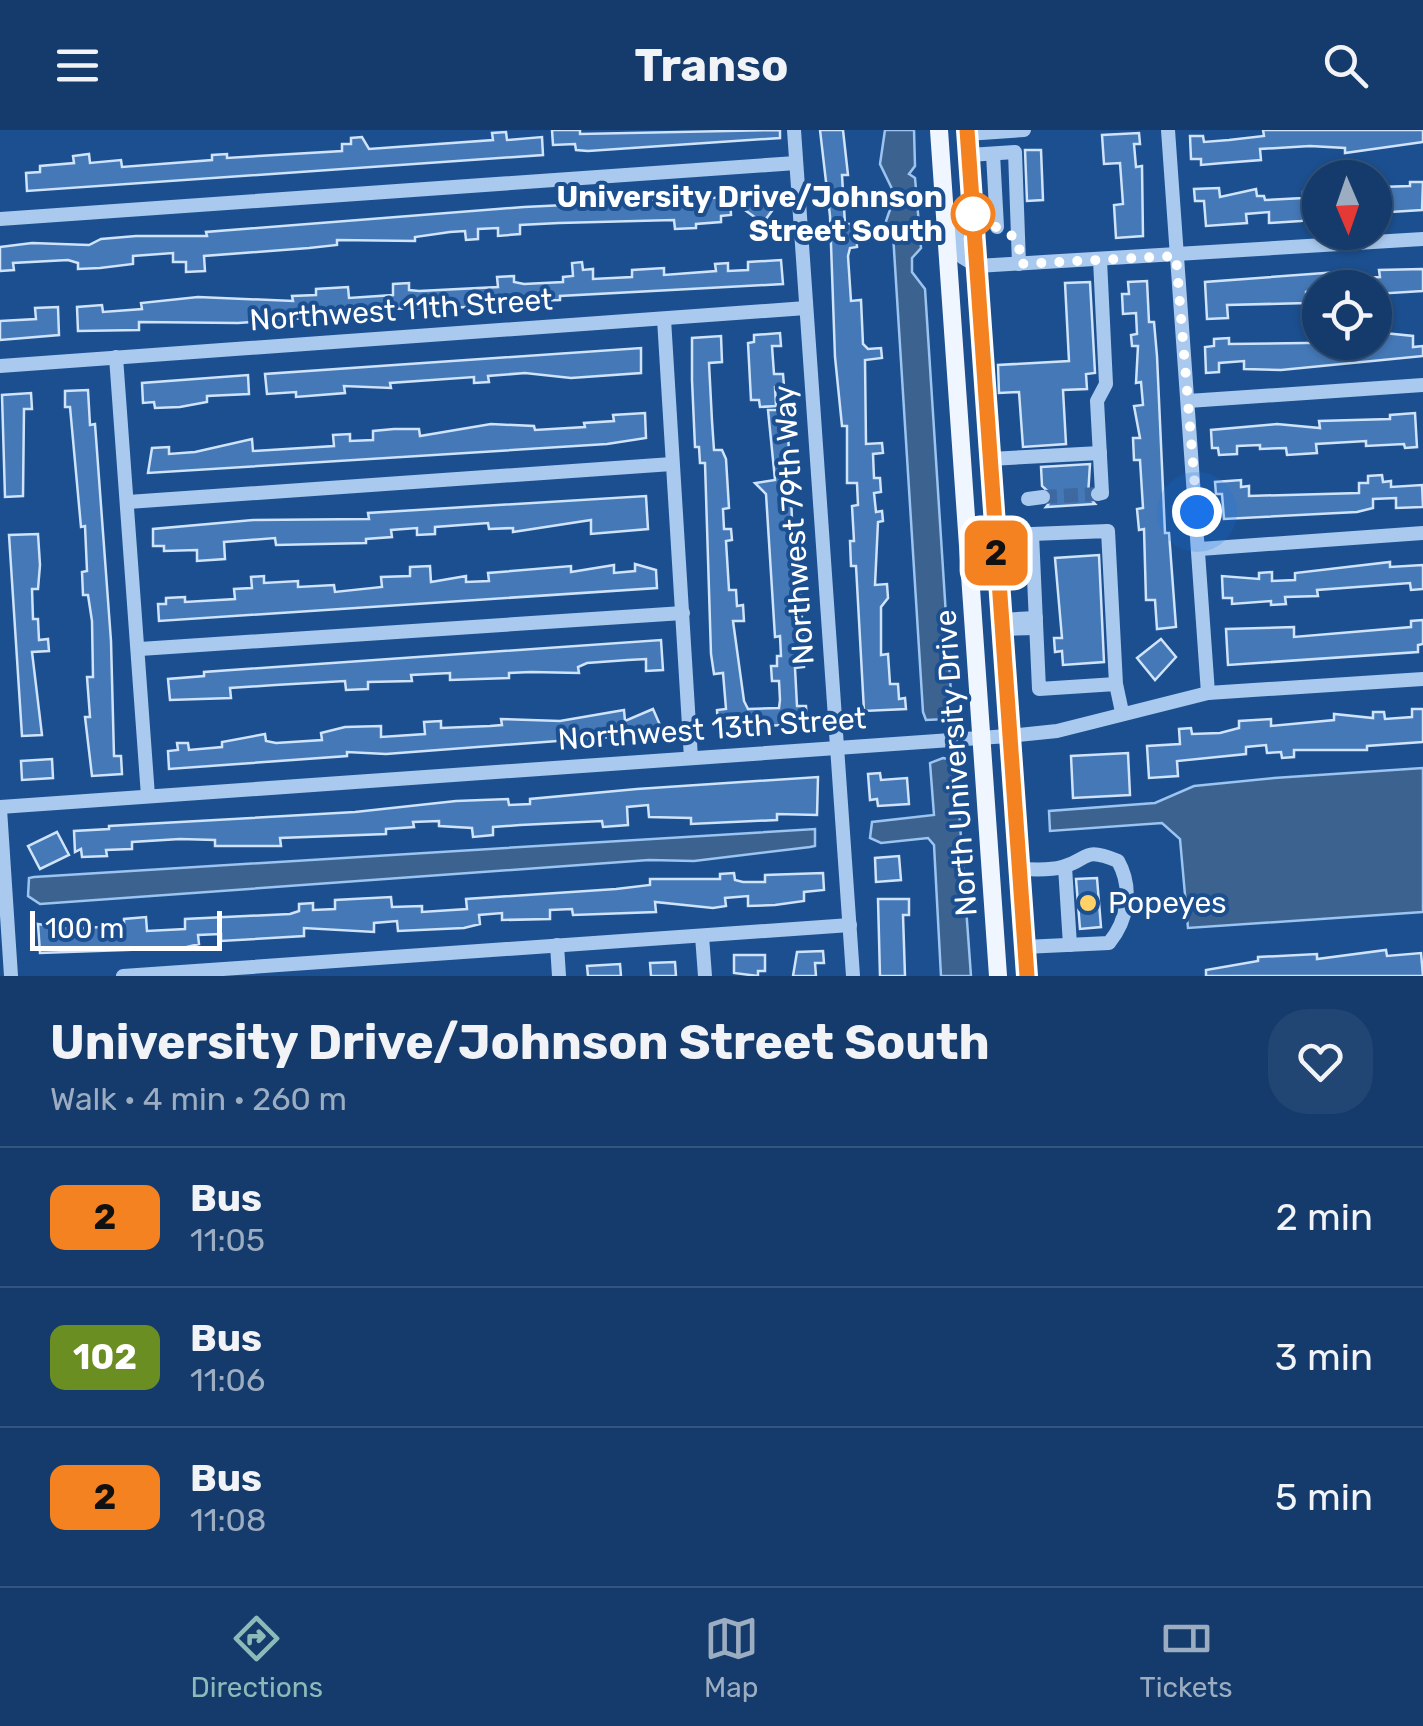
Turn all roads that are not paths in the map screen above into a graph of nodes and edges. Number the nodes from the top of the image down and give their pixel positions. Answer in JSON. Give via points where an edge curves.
{"nodes":[{"id":1,"x":794,"y":130,"type":"edge"},
{"id":2,"x":938,"y":130,"type":"edge"},
{"id":3,"x":1024,"y":130,"type":"edge"},
{"id":4,"x":1168,"y":130,"type":"edge"},
{"id":5,"x":967,"y":132,"type":"edge"},
{"id":6,"x":993,"y":154,"type":"junction"},
{"id":7,"x":969,"y":155,"type":"junction"},
{"id":8,"x":796,"y":163,"type":"junction"},
{"id":9,"x":942,"y":186,"type":"junction"},
{"id":10,"x":0,"y":218,"type":"edge"},
{"id":11,"x":997,"y":227,"type":"junction"},
{"id":12,"x":974,"y":228,"type":"junction"},
{"id":13,"x":1423,"y":238,"type":"edge"},
{"id":14,"x":1019,"y":240,"type":"junction"},
{"id":15,"x":1176,"y":256,"type":"junction"},
{"id":16,"x":1100,"y":260,"type":"junction"},
{"id":17,"x":1020,"y":264,"type":"junction"},
{"id":18,"x":977,"y":266,"type":"junction"},
{"id":19,"x":806,"y":308,"type":"junction"},
{"id":20,"x":664,"y":319,"type":"junction"},
{"id":21,"x":116,"y":358,"type":"junction"},
{"id":22,"x":0,"y":366,"type":"edge"},
{"id":23,"x":1423,"y":385,"type":"edge"},
{"id":24,"x":1188,"y":400,"type":"junction"},
{"id":25,"x":1100,"y":453,"type":"junction"},
{"id":26,"x":990,"y":459,"type":"junction"},
{"id":27,"x":672,"y":464,"type":"junction"},
{"id":28,"x":1098,"y":494,"type":"dead end"},
{"id":29,"x":128,"y":502,"type":"junction"},
{"id":30,"x":1423,"y":533,"type":"edge"},
{"id":31,"x":1200,"y":548,"type":"junction"},
{"id":32,"x":683,"y":613,"type":"junction"},
{"id":33,"x":1036,"y":623,"type":"junction"},
{"id":34,"x":1001,"y":624,"type":"junction"},
{"id":35,"x":140,"y":649,"type":"junction"},
{"id":36,"x":1423,"y":679,"type":"edge"},
{"id":37,"x":1116,"y":684,"type":"junction"},
{"id":38,"x":1208,"y":693,"type":"junction"},
{"id":39,"x":1122,"y":712,"type":"junction"},
{"id":40,"x":1008,"y":736,"type":"junction"},
{"id":41,"x":983,"y":737,"type":"junction"},
{"id":42,"x":838,"y":747,"type":"junction"},
{"id":43,"x":692,"y":758,"type":"junction"},
{"id":44,"x":148,"y":796,"type":"junction"},
{"id":45,"x":0,"y":808,"type":"edge"},
{"id":46,"x":1065,"y":867,"type":"junction"},
{"id":47,"x":1018,"y":870,"type":"junction"},
{"id":48,"x":850,"y":925,"type":"junction"},
{"id":49,"x":702,"y":936,"type":"junction"},
{"id":50,"x":1070,"y":945,"type":"junction"},
{"id":51,"x":557,"y":946,"type":"junction"},
{"id":52,"x":1024,"y":947,"type":"junction"},
{"id":53,"x":11,"y":976,"type":"edge"},
{"id":54,"x":123,"y":976,"type":"edge"},
{"id":55,"x":559,"y":976,"type":"edge"},
{"id":56,"x":705,"y":976,"type":"edge"},
{"id":57,"x":854,"y":976,"type":"edge"},
{"id":58,"x":998,"y":976,"type":"edge"},
{"id":59,"x":1026,"y":976,"type":"edge"}],
"edges":[{"from":1,"to":8,"type":"street","name":"Northwest 79th Way"},
{"from":2,"to":9,"type":"main road","name":"North University Drive"},
{"from":3,"to":5,"type":"street"},
{"from":4,"to":15,"type":"street"},
{"from":5,"to":7,"type":"main road","name":"North University Drive"},
{"from":6,"to":7,"type":"street"},
{"from":6,"to":11,"type":"street"},
{"from":6,"to":14,"type":"street","via":[[1015,152]]},
{"from":7,"to":12,"type":"main road","name":"North University Drive"},
{"from":8,"to":10,"type":"street"},
{"from":8,"to":19,"type":"street","name":"Northwest 79th Way"},
{"from":9,"to":18,"type":"street","name":"North University Drive","via":[[962,257]]},
{"from":9,"to":41,"type":"main road","name":"North University Drive"},
{"from":11,"to":12,"type":"street"},
{"from":11,"to":14,"type":"street"},
{"from":12,"to":18,"type":"main road","name":"North University Drive"},
{"from":13,"to":15,"type":"street"},
{"from":14,"to":17,"type":"street"},
{"from":15,"to":16,"type":"street"},
{"from":15,"to":24,"type":"street"},
{"from":16,"to":17,"type":"street"},
{"from":16,"to":25,"type":"street","via":[[1106,384],[1097,401]]},
{"from":17,"to":18,"type":"street"},
{"from":18,"to":26,"type":"main road","name":"North University Drive"},
{"from":19,"to":20,"type":"street","name":"Northwest 11th Street"},
{"from":19,"to":42,"type":"street","name":"Northwest 79th Way"},
{"from":20,"to":21,"type":"street","name":"Northwest 11th Street"},
{"from":20,"to":27,"type":"street"},
{"from":21,"to":22,"type":"street","name":"Northwest 11th Street"},
{"from":21,"to":29,"type":"street"},
{"from":23,"to":24,"type":"street"},
{"from":24,"to":31,"type":"street"},
{"from":25,"to":26,"type":"street"},
{"from":25,"to":28,"type":"street"},
{"from":26,"to":34,"type":"main road","name":"North University Drive"},
{"from":27,"to":29,"type":"street"},
{"from":27,"to":32,"type":"street"},
{"from":29,"to":35,"type":"street"},
{"from":30,"to":31,"type":"street"},
{"from":31,"to":38,"type":"street"},
{"from":32,"to":35,"type":"street"},
{"from":32,"to":43,"type":"street"},
{"from":33,"to":34,"type":"street"},
{"from":33,"to":37,"type":"street","via":[[1039,689]]},
{"from":33,"to":37,"type":"street","via":[[1032,534],[1108,531]]},
{"from":34,"to":40,"type":"main road","name":"North University Drive"},
{"from":35,"to":44,"type":"street"},
{"from":36,"to":38,"type":"street","name":"Northwest 13th Street"},
{"from":37,"to":39,"type":"street"},
{"from":38,"to":39,"type":"street","name":"Northwest 13th Street"},
{"from":39,"to":40,"type":"street","name":"Northwest 13th Street","via":[[1057,731]]},
{"from":40,"to":41,"type":"street","name":"Northwest 13th Street"},
{"from":40,"to":47,"type":"main road","name":"North University Drive"},
{"from":41,"to":42,"type":"street","name":"Northwest 13th Street"},
{"from":41,"to":58,"type":"main road","name":"North University Drive"},
{"from":42,"to":43,"type":"street","name":"Northwest 13th Street"},
{"from":42,"to":48,"type":"street","name":"Northwest 79th Way"},
{"from":43,"to":44,"type":"street","name":"Northwest 13th Street"},
{"from":44,"to":45,"type":"street","name":"Northwest 13th Street"},
{"from":45,"to":53,"type":"street"},
{"from":46,"to":47,"type":"street"},
{"from":46,"to":50,"type":"street"},
{"from":46,"to":50,"type":"street","via":[[1099,853],[1118,861],[1126,889],[1122,927],[1109,943]]},
{"from":47,"to":52,"type":"main road","name":"North University Drive"},
{"from":48,"to":49,"type":"street"},
{"from":48,"to":57,"type":"street","name":"Northwest 79th Way"},
{"from":49,"to":51,"type":"street"},
{"from":49,"to":56,"type":"street"},
{"from":50,"to":52,"type":"street"},
{"from":51,"to":54,"type":"street"},
{"from":51,"to":55,"type":"street"},
{"from":52,"to":59,"type":"main road","name":"North University Drive"}]}
